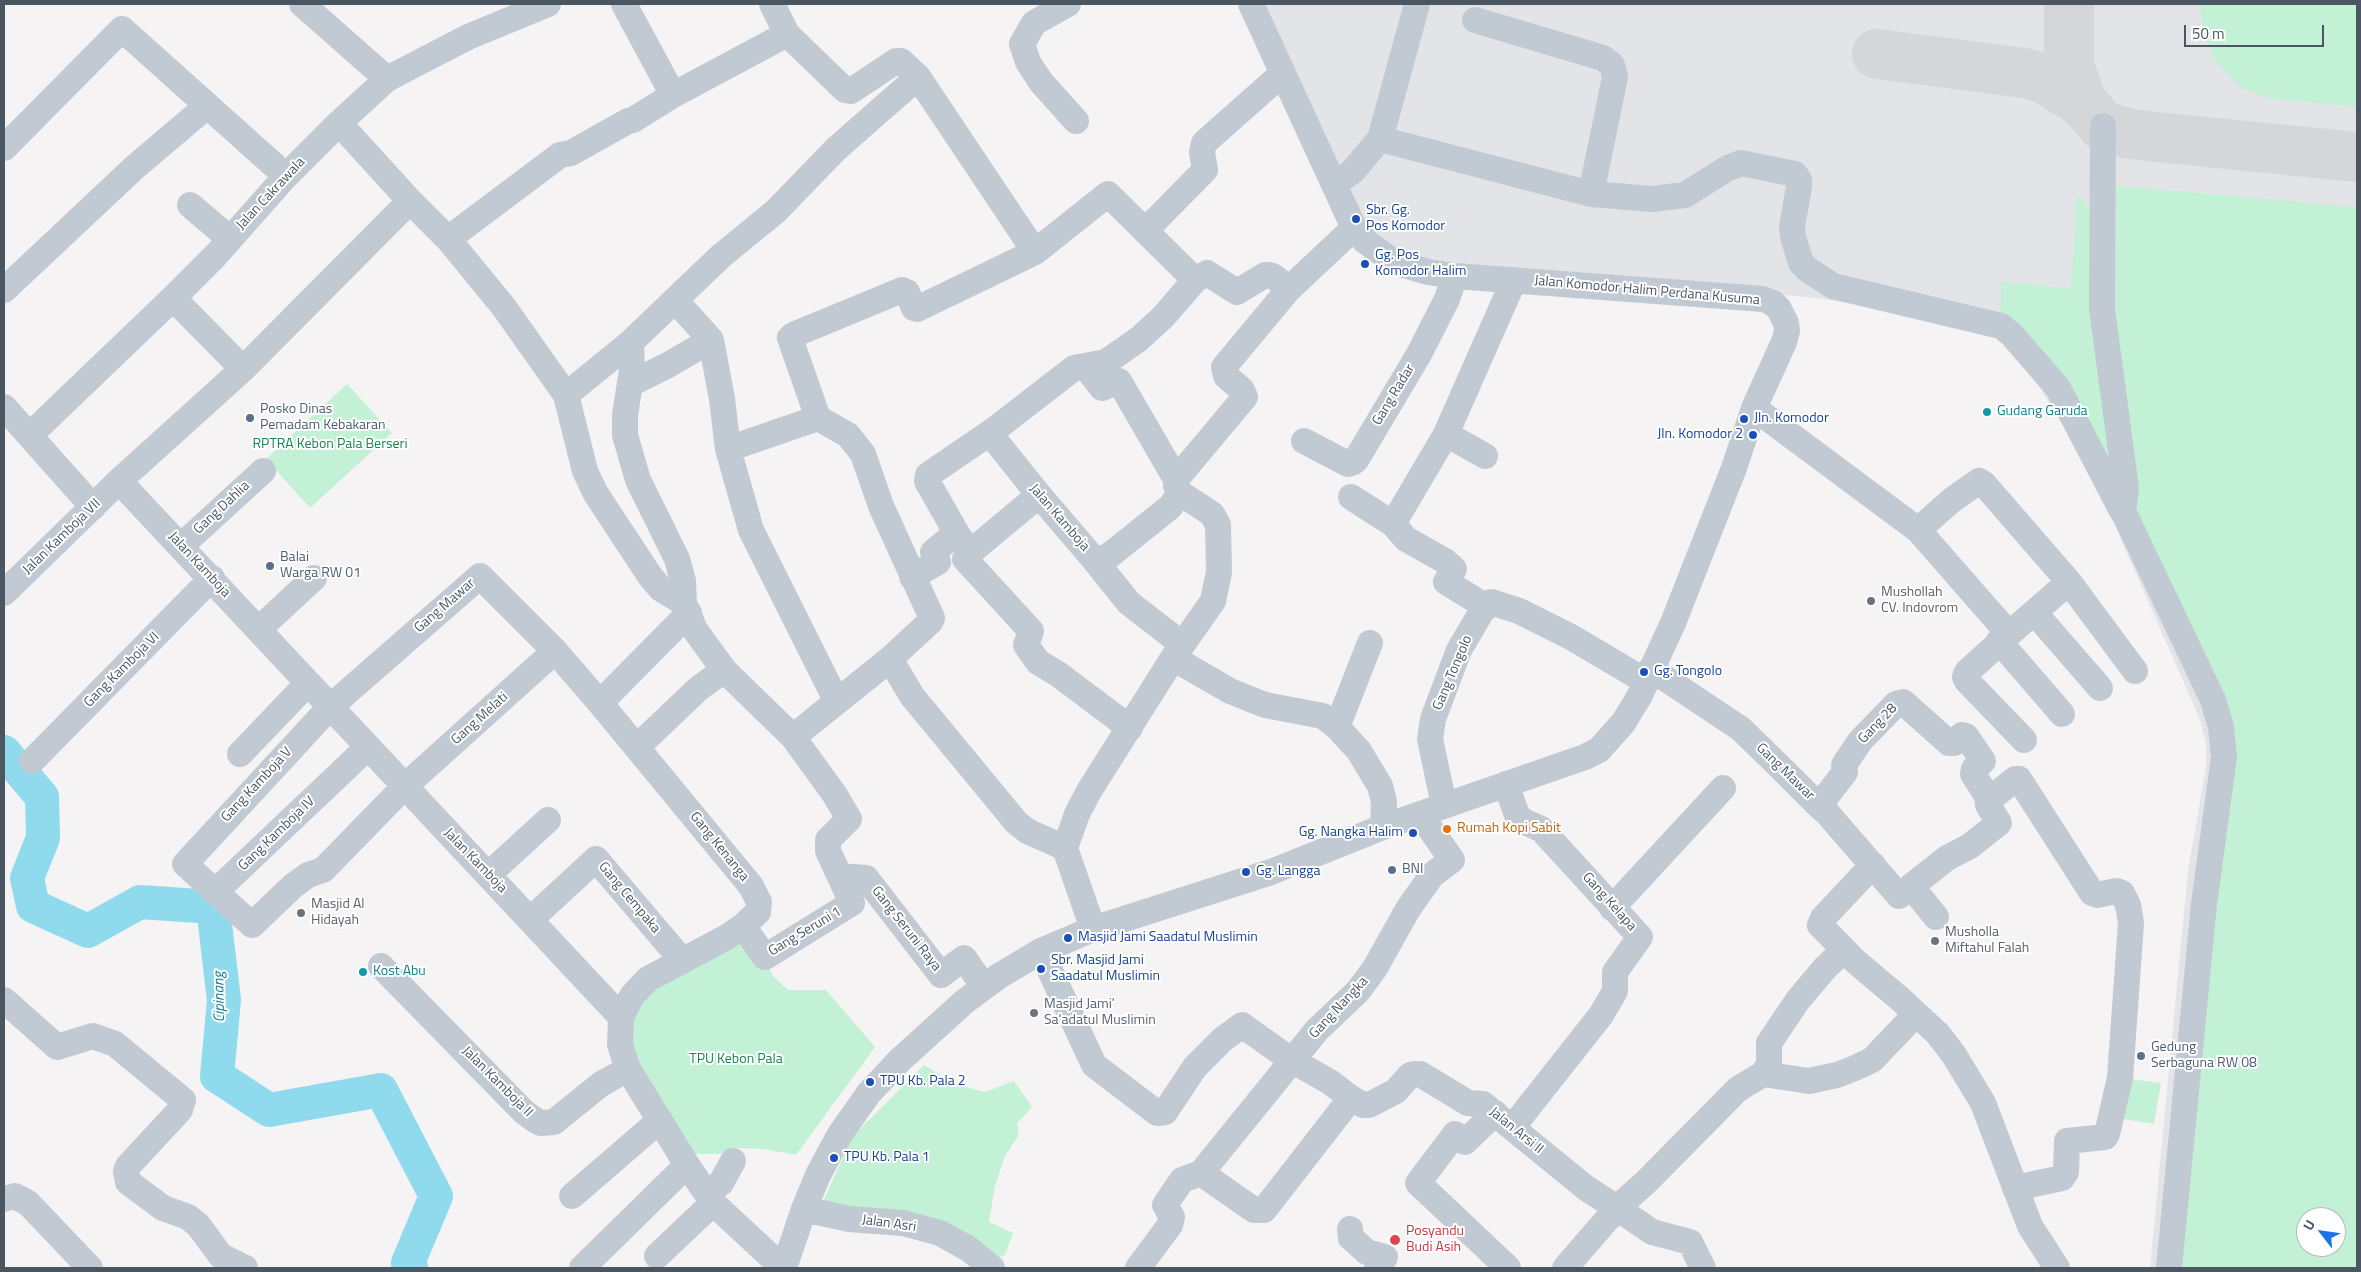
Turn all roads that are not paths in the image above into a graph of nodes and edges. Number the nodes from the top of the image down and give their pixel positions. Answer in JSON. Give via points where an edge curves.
{"nodes":[{"id":1,"x":302,"y":4,"type":"edge"},
{"id":2,"x":548,"y":4,"type":"edge"},
{"id":3,"x":624,"y":4,"type":"edge"},
{"id":4,"x":772,"y":4,"type":"edge"},
{"id":5,"x":1068,"y":4,"type":"edge"},
{"id":6,"x":1251,"y":4,"type":"edge"},
{"id":7,"x":1417,"y":4,"type":"edge"},
{"id":8,"x":1475,"y":20,"type":"dead end"},
{"id":9,"x":788,"y":34,"type":"junction"},
{"id":10,"x":1283,"y":73,"type":"junction"},
{"id":11,"x":918,"y":77,"type":"junction"},
{"id":12,"x":388,"y":79,"type":"junction"},
{"id":13,"x":674,"y":95,"type":"junction"},
{"id":14,"x":207,"y":106,"type":"junction"},
{"id":15,"x":1076,"y":121,"type":"dead end"},
{"id":16,"x":339,"y":122,"type":"junction"},
{"id":17,"x":2103,"y":126,"type":"dead end"},
{"id":18,"x":1380,"y":139,"type":"junction"},
{"id":19,"x":4,"y":148,"type":"edge"},
{"id":20,"x":286,"y":176,"type":"junction"},
{"id":21,"x":1334,"y":184,"type":"junction"},
{"id":22,"x":1591,"y":194,"type":"junction"},
{"id":23,"x":410,"y":201,"type":"junction"},
{"id":24,"x":190,"y":205,"type":"dead end"},
{"id":25,"x":1354,"y":228,"type":"junction"},
{"id":26,"x":1145,"y":231,"type":"junction"},
{"id":27,"x":230,"y":239,"type":"junction"},
{"id":28,"x":448,"y":239,"type":"junction"},
{"id":29,"x":1035,"y":252,"type":"junction"},
{"id":30,"x":1454,"y":276,"type":"junction"},
{"id":31,"x":1195,"y":280,"type":"junction"},
{"id":32,"x":1514,"y":280,"type":"junction"},
{"id":33,"x":1289,"y":289,"type":"junction"},
{"id":34,"x":4,"y":290,"type":"edge"},
{"id":35,"x":173,"y":298,"type":"junction"},
{"id":36,"x":675,"y":300,"type":"junction"},
{"id":37,"x":711,"y":340,"type":"junction"},
{"id":38,"x":631,"y":342,"type":"junction"},
{"id":39,"x":1085,"y":366,"type":"junction"},
{"id":40,"x":243,"y":369,"type":"junction"},
{"id":41,"x":630,"y":384,"type":"junction"},
{"id":42,"x":566,"y":395,"type":"junction"},
{"id":43,"x":4,"y":407,"type":"edge"},
{"id":44,"x":1754,"y":408,"type":"junction"},
{"id":45,"x":818,"y":418,"type":"junction"},
{"id":46,"x":994,"y":430,"type":"junction"},
{"id":47,"x":1446,"y":434,"type":"junction"},
{"id":48,"x":30,"y":435,"type":"junction"},
{"id":49,"x":1304,"y":441,"type":"dead end"},
{"id":50,"x":728,"y":449,"type":"junction"},
{"id":51,"x":1485,"y":456,"type":"dead end"},
{"id":52,"x":263,"y":471,"type":"dead end"},
{"id":53,"x":119,"y":481,"type":"junction"},
{"id":54,"x":1178,"y":487,"type":"junction"},
{"id":55,"x":1038,"y":495,"type":"junction"},
{"id":56,"x":1351,"y":497,"type":"dead end"},
{"id":57,"x":93,"y":507,"type":"junction"},
{"id":58,"x":2123,"y":511,"type":"junction"},
{"id":59,"x":1393,"y":524,"type":"junction"},
{"id":60,"x":1918,"y":530,"type":"junction"},
{"id":61,"x":965,"y":542,"type":"junction"},
{"id":62,"x":181,"y":546,"type":"junction"},
{"id":63,"x":1092,"y":557,"type":"junction"},
{"id":64,"x":912,"y":577,"type":"junction"},
{"id":65,"x":212,"y":578,"type":"junction"},
{"id":66,"x":314,"y":578,"type":"dead end"},
{"id":67,"x":2069,"y":582,"type":"junction"},
{"id":68,"x":4,"y":593,"type":"edge"},
{"id":69,"x":1486,"y":606,"type":"junction"},
{"id":70,"x":687,"y":608,"type":"junction"},
{"id":71,"x":2034,"y":612,"type":"junction"},
{"id":72,"x":259,"y":629,"type":"junction"},
{"id":73,"x":2004,"y":637,"type":"junction"},
{"id":74,"x":1370,"y":643,"type":"dead end"},
{"id":75,"x":556,"y":651,"type":"junction"},
{"id":76,"x":1177,"y":651,"type":"junction"},
{"id":77,"x":890,"y":659,"type":"junction"},
{"id":78,"x":724,"y":670,"type":"junction"},
{"id":79,"x":2135,"y":671,"type":"dead end"},
{"id":80,"x":1649,"y":676,"type":"junction"},
{"id":81,"x":308,"y":683,"type":"junction"},
{"id":82,"x":2100,"y":688,"type":"dead end"},
{"id":83,"x":837,"y":702,"type":"junction"},
{"id":84,"x":600,"y":703,"type":"junction"},
{"id":85,"x":330,"y":708,"type":"junction"},
{"id":86,"x":2062,"y":714,"type":"dead end"},
{"id":87,"x":1337,"y":727,"type":"junction"},
{"id":88,"x":1130,"y":728,"type":"junction"},
{"id":89,"x":792,"y":737,"type":"junction"},
{"id":90,"x":2024,"y":740,"type":"dead end"},
{"id":91,"x":368,"y":747,"type":"junction"},
{"id":92,"x":637,"y":747,"type":"junction"},
{"id":93,"x":240,"y":754,"type":"dead end"},
{"id":94,"x":32,"y":761,"type":"dead end"},
{"id":95,"x":1506,"y":784,"type":"junction"},
{"id":96,"x":404,"y":787,"type":"junction"},
{"id":97,"x":1723,"y":788,"type":"dead end"},
{"id":98,"x":1988,"y":801,"type":"junction"},
{"id":99,"x":1444,"y":805,"type":"junction"},
{"id":100,"x":1819,"y":806,"type":"junction"},
{"id":101,"x":1420,"y":814,"type":"junction"},
{"id":102,"x":548,"y":820,"type":"dead end"},
{"id":103,"x":1383,"y":827,"type":"junction"},
{"id":104,"x":1065,"y":848,"type":"junction"},
{"id":105,"x":1873,"y":865,"type":"junction"},
{"id":106,"x":489,"y":874,"type":"junction"},
{"id":107,"x":840,"y":876,"type":"junction"},
{"id":108,"x":1905,"y":891,"type":"junction"},
{"id":109,"x":215,"y":892,"type":"junction"},
{"id":110,"x":1612,"y":908,"type":"junction"},
{"id":111,"x":1936,"y":917,"type":"dead end"},
{"id":112,"x":531,"y":919,"type":"junction"},
{"id":113,"x":743,"y":926,"type":"junction"},
{"id":114,"x":1093,"y":929,"type":"junction"},
{"id":115,"x":1844,"y":950,"type":"junction"},
{"id":116,"x":1041,"y":951,"type":"junction"},
{"id":117,"x":681,"y":959,"type":"junction"},
{"id":118,"x":381,"y":966,"type":"dead end"},
{"id":119,"x":984,"y":987,"type":"junction"},
{"id":120,"x":4,"y":1000,"type":"edge"},
{"id":121,"x":1916,"y":1014,"type":"junction"},
{"id":122,"x":621,"y":1017,"type":"junction"},
{"id":123,"x":1292,"y":1060,"type":"junction"},
{"id":124,"x":628,"y":1070,"type":"junction"},
{"id":125,"x":1763,"y":1074,"type":"junction"},
{"id":126,"x":1351,"y":1098,"type":"junction"},
{"id":127,"x":1502,"y":1118,"type":"junction"},
{"id":128,"x":660,"y":1120,"type":"junction"},
{"id":129,"x":733,"y":1161,"type":"dead end"},
{"id":130,"x":687,"y":1165,"type":"junction"},
{"id":131,"x":1201,"y":1173,"type":"junction"},
{"id":132,"x":2015,"y":1188,"type":"junction"},
{"id":133,"x":572,"y":1196,"type":"dead end"},
{"id":134,"x":710,"y":1198,"type":"junction"},
{"id":135,"x":4,"y":1199,"type":"edge"},
{"id":136,"x":1617,"y":1208,"type":"junction"},
{"id":137,"x":804,"y":1209,"type":"junction"},
{"id":138,"x":1350,"y":1229,"type":"dead end"},
{"id":139,"x":657,"y":1256,"type":"dead end"},
{"id":140,"x":90,"y":1268,"type":"edge"},
{"id":141,"x":244,"y":1268,"type":"edge"},
{"id":142,"x":582,"y":1268,"type":"edge"},
{"id":143,"x":783,"y":1268,"type":"edge"},
{"id":144,"x":992,"y":1268,"type":"edge"},
{"id":145,"x":1138,"y":1268,"type":"edge"},
{"id":146,"x":1377,"y":1268,"type":"edge"},
{"id":147,"x":1508,"y":1268,"type":"edge"},
{"id":148,"x":1566,"y":1268,"type":"edge"},
{"id":149,"x":1703,"y":1268,"type":"edge"},
{"id":150,"x":2057,"y":1268,"type":"edge"},
{"id":151,"x":2169,"y":1268,"type":"edge"}],
"edges":[{"from":1,"to":12,"type":"street"},
{"from":2,"to":12,"type":"street","name":"Jalan Cakrawala","via":[[468,36]]},
{"from":3,"to":13,"type":"street"},
{"from":4,"to":9,"type":"street"},
{"from":5,"to":15,"type":"street","via":[[1034,23],[1022,44],[1028,62],[1041,82]]},
{"from":6,"to":10,"type":"street","name":"Jalan Komodor Halim Perdana Kusuma"},
{"from":7,"to":18,"type":"street"},
{"from":8,"to":22,"type":"street","via":[[1603,58],[1612,65],[1615,77]]},
{"from":9,"to":11,"type":"street","via":[[845,90],[851,91],[896,61],[901,61]]},
{"from":9,"to":13,"type":"street"},
{"from":10,"to":21,"type":"street","name":"Jalan Komodor Halim Perdana Kusuma"},
{"from":10,"to":26,"type":"street","via":[[1204,143],[1205,170]]},
{"from":11,"to":29,"type":"street"},
{"from":11,"to":36,"type":"street"},
{"from":12,"to":16,"type":"street","name":"Jalan Cakrawala"},
{"from":13,"to":28,"type":"street","via":[[571,153],[560,155]]},
{"from":14,"to":19,"type":"street","via":[[122,29]]},
{"from":14,"to":20,"type":"street"},
{"from":14,"to":34,"type":"street","via":[[135,167]]},
{"from":16,"to":20,"type":"street","name":"Jalan Cakrawala"},
{"from":16,"to":23,"type":"street"},
{"from":17,"to":58,"type":"street","via":[[2102,309],[2126,488]]},
{"from":18,"to":21,"type":"street","via":[[1352,172]]},
{"from":18,"to":22,"type":"street"},
{"from":20,"to":27,"type":"street","name":"Jalan Cakrawala"},
{"from":21,"to":25,"type":"street","name":"Jalan Komodor Halim Perdana Kusuma"},
{"from":22,"to":58,"type":"street","via":[[1652,199],[1685,195],[1740,163],[1795,174],[1799,187],[1793,237],[1806,269],[1833,286],[2001,326],[2058,388]]},
{"from":23,"to":28,"type":"street"},
{"from":23,"to":40,"type":"street","name":"Jalan Kamboja VII"},
{"from":24,"to":27,"type":"street"},
{"from":25,"to":30,"type":"street","name":"Jalan Komodor Halim Perdana Kusuma","via":[[1365,241],[1394,262]]},
{"from":25,"to":33,"type":"street"},
{"from":26,"to":29,"type":"street","via":[[1108,194]]},
{"from":26,"to":31,"type":"street"},
{"from":27,"to":35,"type":"street","name":"Jalan Cakrawala"},
{"from":28,"to":42,"type":"street","via":[[503,306]]},
{"from":29,"to":45,"type":"street","via":[[917,309],[902,290],[791,336]]},
{"from":30,"to":32,"type":"street","name":"Jalan Komodor Halim Perdana Kusuma"},
{"from":30,"to":49,"type":"street","name":"Gang Radar","via":[[1447,299],[1419,354],[1356,460],[1348,464]]},
{"from":31,"to":33,"type":"street","via":[[1207,273],[1237,292],[1269,275]]},
{"from":31,"to":39,"type":"street","via":[[1163,318],[1139,339],[1106,362]]},
{"from":32,"to":44,"type":"street","name":"Jalan Komodor Halim Perdana Kusuma","via":[[1762,299],[1773,304],[1779,309],[1787,331]]},
{"from":32,"to":47,"type":"street"},
{"from":33,"to":54,"type":"street","name":"Jalan Kamboja","via":[[1224,367],[1226,376],[1245,397]]},
{"from":35,"to":40,"type":"street"},
{"from":35,"to":48,"type":"street","name":"Jalan Cakrawala"},
{"from":36,"to":37,"type":"street"},
{"from":36,"to":38,"type":"street"},
{"from":37,"to":41,"type":"street"},
{"from":37,"to":50,"type":"street"},
{"from":38,"to":41,"type":"street"},
{"from":38,"to":42,"type":"street"},
{"from":39,"to":46,"type":"street","via":[[1074,368]]},
{"from":39,"to":54,"type":"street","via":[[1102,388],[1119,382]]},
{"from":40,"to":53,"type":"street","name":"Jalan Kamboja VII"},
{"from":41,"to":70,"type":"street","via":[[625,415],[628,450],[638,480],[677,559]]},
{"from":42,"to":70,"type":"street","via":[[575,439],[596,494],[656,583]]},
{"from":43,"to":48,"type":"street"},
{"from":44,"to":60,"type":"street"},
{"from":44,"to":80,"type":"street","name":"Jalan Komodor Halim Perdana Kusuma","via":[[1734,468]]},
{"from":45,"to":50,"type":"street"},
{"from":45,"to":64,"type":"street","via":[[848,435],[863,454],[881,506]]},
{"from":46,"to":55,"type":"street","name":"Jalan Kamboja","via":[[995,440]]},
{"from":46,"to":61,"type":"street","via":[[928,475],[927,480]]},
{"from":47,"to":51,"type":"street"},
{"from":47,"to":59,"type":"street"},
{"from":48,"to":57,"type":"street"},
{"from":50,"to":83,"type":"street","via":[[752,530]]},
{"from":52,"to":62,"type":"street","name":"Gang Dahlia"},
{"from":53,"to":57,"type":"street","name":"Jalan Kamboja VII"},
{"from":53,"to":62,"type":"street","name":"Jalan Kamboja"},
{"from":54,"to":63,"type":"street","name":"Jalan Kamboja","via":[[1170,507],[1105,559]]},
{"from":54,"to":76,"type":"street","via":[[1213,516],[1218,525],[1220,552],[1213,601]]},
{"from":55,"to":61,"type":"street"},
{"from":55,"to":63,"type":"street","name":"Jalan Kamboja"},
{"from":56,"to":59,"type":"street"},
{"from":57,"to":68,"type":"street","name":"Jalan Kamboja VII"},
{"from":58,"to":151,"type":"street","via":[[2213,700],[2222,728],[2224,757],[2204,904]]},
{"from":59,"to":69,"type":"street","via":[[1406,539],[1454,569],[1446,582]]},
{"from":60,"to":67,"type":"street","via":[[1952,500],[1981,482]]},
{"from":60,"to":73,"type":"street"},
{"from":61,"to":64,"type":"street","via":[[932,552],[938,562]]},
{"from":61,"to":88,"type":"street","via":[[965,559],[1031,631],[1026,645],[1038,662]]},
{"from":62,"to":65,"type":"street","name":"Jalan Kamboja"},
{"from":63,"to":76,"type":"street","via":[[1129,603]]},
{"from":64,"to":77,"type":"street","via":[[932,619]]},
{"from":65,"to":72,"type":"street","name":"Jalan Kamboja"},
{"from":65,"to":94,"type":"street","name":"Gang Kamboja VI"},
{"from":66,"to":72,"type":"street"},
{"from":67,"to":71,"type":"street"},
{"from":67,"to":79,"type":"street"},
{"from":69,"to":80,"type":"street","via":[[1492,602],[1519,611]]},
{"from":69,"to":99,"type":"street","name":"Gang Tongolo","via":[[1460,650],[1431,730],[1434,763]]},
{"from":70,"to":78,"type":"street","via":[[695,630]]},
{"from":70,"to":84,"type":"street"},
{"from":71,"to":73,"type":"street"},
{"from":71,"to":82,"type":"street"},
{"from":72,"to":81,"type":"street","name":"Jalan Kamboja"},
{"from":73,"to":86,"type":"street"},
{"from":73,"to":90,"type":"street","via":[[1965,677]]},
{"from":74,"to":87,"type":"street"},
{"from":75,"to":84,"type":"street","name":"Gang Kenanga"},
{"from":75,"to":85,"type":"street","name":"Gang Mawar","via":[[480,576]]},
{"from":75,"to":96,"type":"street","name":"Gang Melati"},
{"from":76,"to":87,"type":"street","via":[[1230,692],[1265,705],[1323,716]]},
{"from":76,"to":88,"type":"street"},
{"from":77,"to":83,"type":"street"},
{"from":77,"to":104,"type":"street","via":[[912,696],[1016,822],[1027,831]]},
{"from":78,"to":89,"type":"street"},
{"from":78,"to":92,"type":"street","via":[[698,689]]},
{"from":80,"to":95,"type":"street","name":"Jalan Komodor Halim Perdana Kusuma","via":[[1623,723],[1599,750]]},
{"from":80,"to":100,"type":"street","name":"Gang Mawar","via":[[1741,729]]},
{"from":81,"to":85,"type":"street","name":"Jalan Kamboja"},
{"from":81,"to":93,"type":"street"},
{"from":83,"to":89,"type":"street"},
{"from":84,"to":92,"type":"street","name":"Gang Kenanga"},
{"from":85,"to":91,"type":"street","name":"Jalan Kamboja"},
{"from":85,"to":109,"type":"street","name":"Gang Kamboja V","via":[[185,864]]},
{"from":87,"to":103,"type":"street","via":[[1359,751],[1380,786],[1384,802]]},
{"from":88,"to":104,"type":"street","via":[[1076,814]]},
{"from":89,"to":107,"type":"street","via":[[849,819],[827,844]]},
{"from":91,"to":96,"type":"street","name":"Jalan Kamboja"},
{"from":91,"to":109,"type":"street","name":"Gang Kamboja IV"},
{"from":92,"to":113,"type":"street","name":"Gang Kenanga","via":[[751,886],[760,907]]},
{"from":95,"to":99,"type":"street","name":"Jalan Komodor Halim Perdana Kusuma"},
{"from":95,"to":110,"type":"street","name":"Gang Kelapa","via":[[1517,815],[1541,830]]},
{"from":96,"to":106,"type":"street","name":"Jalan Kamboja"},
{"from":96,"to":109,"type":"street","name":"Gang Melati","via":[[323,870],[308,875],[293,886],[252,925]]},
{"from":97,"to":110,"type":"street"},
{"from":98,"to":100,"type":"street","name":"Gang 28","via":[[1972,772],[1983,761],[1966,736],[1962,735],[1954,744],[1949,743],[1903,702],[1899,702],[1860,742],[1844,765],[1845,772]]},
{"from":98,"to":108,"type":"street","name":"Gang 28","via":[[1999,824]]},
{"from":98,"to":132,"type":"street","via":[[2019,779],[2092,893],[2096,896],[2117,891],[2126,898],[2131,923],[2120,1078],[2107,1134],[2105,1137],[2067,1141],[2066,1172],[2062,1178]]},
{"from":99,"to":101,"type":"street","name":"Jalan Komodor Halim Perdana Kusuma"},
{"from":100,"to":105,"type":"street","name":"Gang Mawar"},
{"from":101,"to":103,"type":"street","name":"Jalan Komodor Halim Perdana Kusuma"},
{"from":101,"to":123,"type":"street","name":"Gang Nangka","via":[[1452,860],[1432,875],[1358,992],[1317,1030]]},
{"from":102,"to":106,"type":"street"},
{"from":103,"to":114,"type":"street","name":"Jalan Komodor Halim Perdana Kusuma","via":[[1271,872]]},
{"from":104,"to":114,"type":"street"},
{"from":105,"to":108,"type":"street","name":"Gang Mawar"},
{"from":105,"to":115,"type":"street","via":[[1820,922]]},
{"from":106,"to":112,"type":"street","name":"Jalan Kamboja"},
{"from":107,"to":113,"type":"street","name":"Gang Seruni 1","via":[[852,903],[765,957]]},
{"from":107,"to":119,"type":"street","name":"Gang Seruni Raya","via":[[866,878],[941,975],[964,958]]},
{"from":108,"to":111,"type":"street","name":"Gang Mawar"},
{"from":110,"to":127,"type":"street","name":"Gang Kelapa","via":[[1640,937],[1615,972],[1615,991],[1588,1033],[1519,1119]]},
{"from":112,"to":117,"type":"street","name":"Gang Cempaka","via":[[596,859]]},
{"from":112,"to":122,"type":"street","name":"Jalan Kamboja"},
{"from":113,"to":117,"type":"street","name":"Gang Kenanga"},
{"from":114,"to":116,"type":"street","name":"Jalan Komodor Halim Perdana Kusuma"},
{"from":115,"to":121,"type":"street"},
{"from":115,"to":125,"type":"street","via":[[1798,1000],[1769,1043],[1769,1064]]},
{"from":116,"to":119,"type":"street","name":"Jalan Komodor Halim Perdana Kusuma"},
{"from":116,"to":123,"type":"street","via":[[1094,1064],[1157,1113],[1165,1112],[1195,1067],[1239,1026],[1256,1033]]},
{"from":117,"to":122,"type":"street","name":"Gang Kenanga","via":[[639,986]]},
{"from":118,"to":124,"type":"street","name":"Jalan Kamboja II","via":[[524,1112],[541,1123],[554,1122],[601,1084]]},
{"from":119,"to":137,"type":"street","name":"Jalan Komodor Halim Perdana Kusuma","via":[[900,1060],[869,1093],[840,1134]]},
{"from":120,"to":141,"type":"street","via":[[57,1048],[93,1036],[116,1044],[183,1100],[180,1110],[128,1166],[128,1182],[163,1208],[188,1217],[221,1256]]},
{"from":121,"to":125,"type":"street","via":[[1872,1060],[1837,1076],[1809,1081]]},
{"from":121,"to":132,"type":"street","via":[[1938,1034],[1954,1055],[1983,1103]]},
{"from":122,"to":124,"type":"street","via":[[620,1045]]},
{"from":123,"to":126,"type":"street"},
{"from":123,"to":131,"type":"street","name":"Gang Nangka"},
{"from":124,"to":128,"type":"street"},
{"from":125,"to":136,"type":"street","via":[[1738,1089]]},
{"from":126,"to":127,"type":"street","name":"Jalan Arsi II","via":[[1369,1105],[1396,1091],[1410,1075],[1420,1074],[1468,1103],[1483,1104]]},
{"from":126,"to":131,"type":"street","via":[[1264,1210],[1254,1210]]},
{"from":127,"to":136,"type":"street","name":"Jalan Arsi II","via":[[1586,1188]]},
{"from":127,"to":147,"type":"street","via":[[1465,1142],[1455,1134],[1418,1184]]},
{"from":128,"to":130,"type":"street"},
{"from":128,"to":133,"type":"street"},
{"from":129,"to":134,"type":"street"},
{"from":130,"to":134,"type":"street"},
{"from":130,"to":142,"type":"street"},
{"from":131,"to":145,"type":"street","via":[[1182,1180],[1174,1190],[1165,1205],[1172,1217],[1170,1225]]},
{"from":132,"to":150,"type":"street","via":[[2030,1226]]},
{"from":134,"to":139,"type":"street"},
{"from":134,"to":143,"type":"street"},
{"from":135,"to":140,"type":"street","via":[[15,1196],[28,1203]]},
{"from":136,"to":148,"type":"street"},
{"from":136,"to":149,"type":"street","name":"Jalan Arsi II","via":[[1652,1232],[1690,1242]]},
{"from":137,"to":143,"type":"street","name":"Jalan Komodor Halim Perdana Kusuma"},
{"from":137,"to":144,"type":"street","name":"Jalan Asri","via":[[849,1219],[903,1223],[940,1233],[969,1249]]},
{"from":138,"to":146,"type":"street","via":[[1351,1238],[1368,1252],[1385,1257]]}]}
